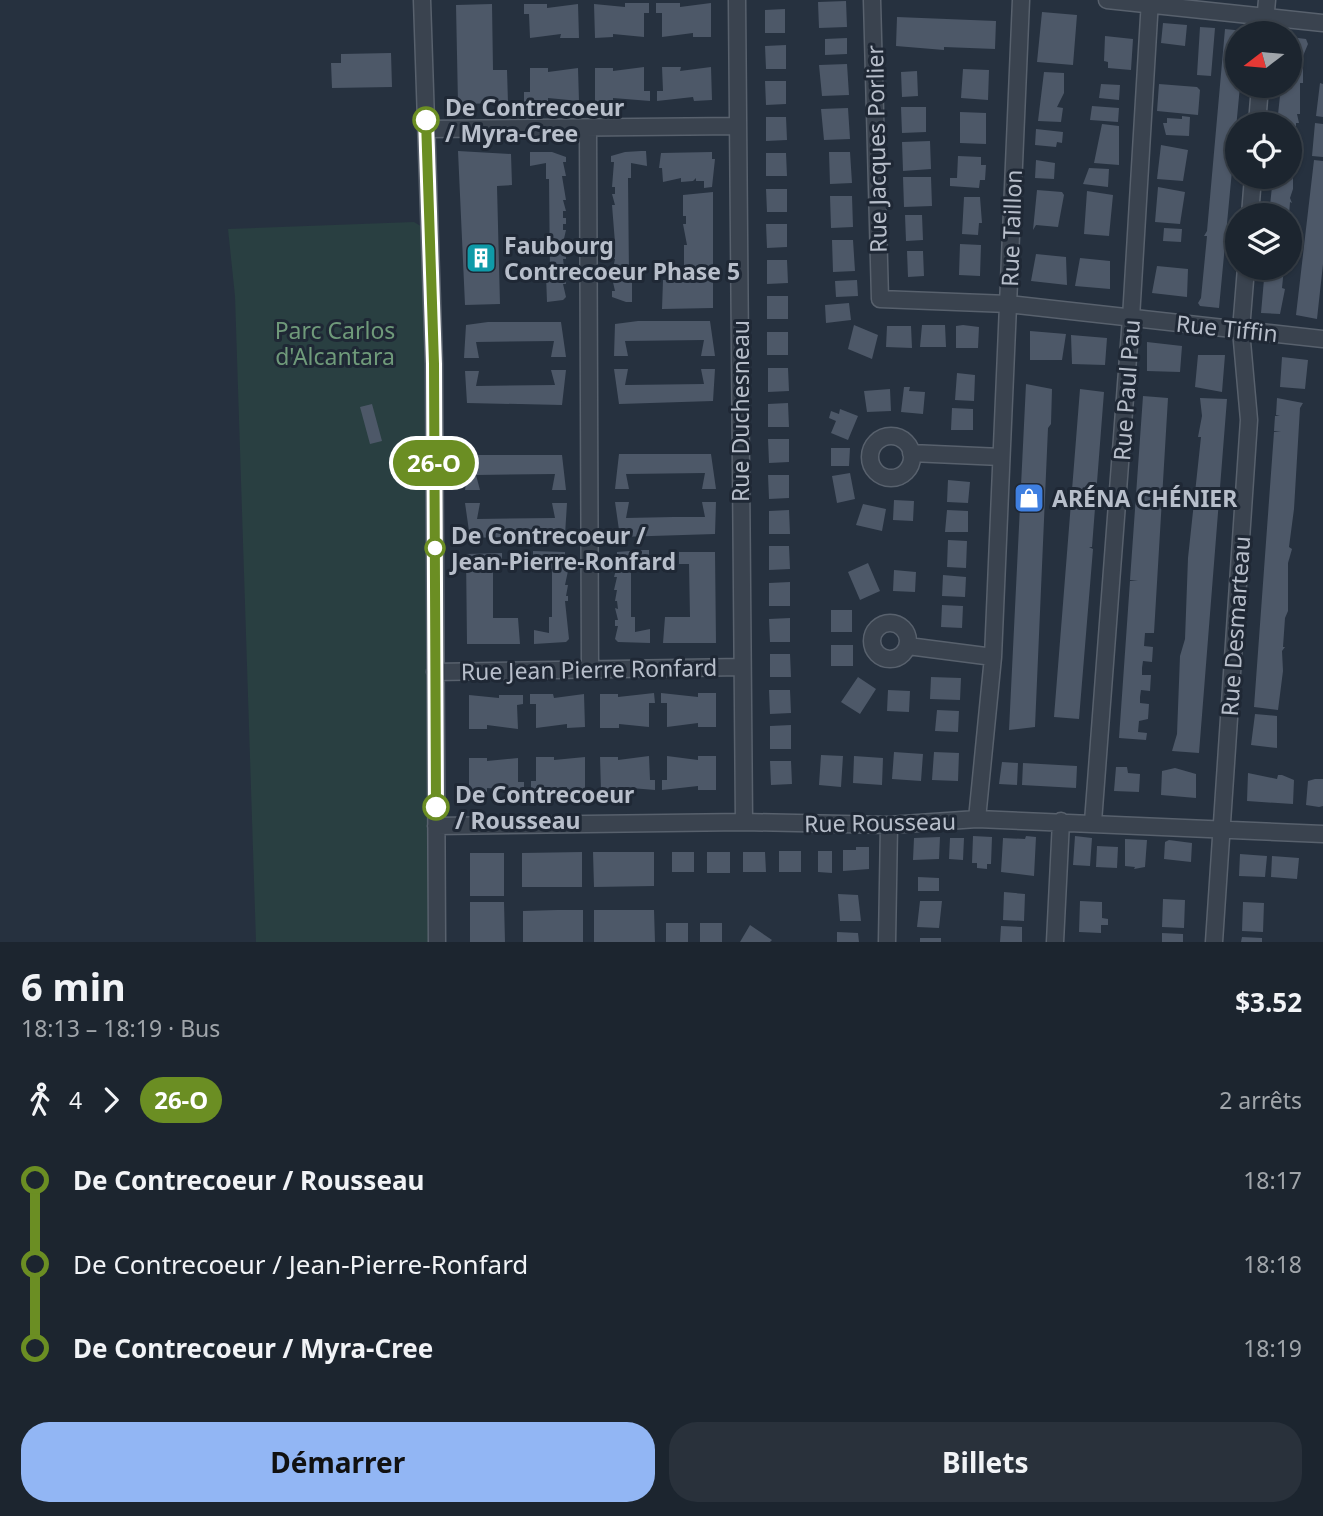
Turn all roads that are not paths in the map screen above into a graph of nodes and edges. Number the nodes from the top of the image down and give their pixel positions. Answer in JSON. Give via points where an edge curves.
{"nodes":[{"id":1,"x":422,"y":0,"type":"edge"},
{"id":2,"x":737,"y":0,"type":"edge"},
{"id":3,"x":872,"y":0,"type":"edge"},
{"id":4,"x":1020,"y":0,"type":"edge"},
{"id":5,"x":1107,"y":0,"type":"edge"},
{"id":6,"x":1150,"y":2,"type":"edge"},
{"id":7,"x":1266,"y":8,"type":"edge"},
{"id":8,"x":1323,"y":23,"type":"edge"},
{"id":9,"x":738,"y":126,"type":"junction"},
{"id":10,"x":588,"y":128,"type":"junction"},
{"id":11,"x":426,"y":129,"type":"junction"},
{"id":12,"x":1244,"y":280,"type":"edge"},
{"id":13,"x":880,"y":299,"type":"joint"},
{"id":14,"x":1008,"y":304,"type":"junction"},
{"id":15,"x":1131,"y":318,"type":"junction"},
{"id":16,"x":1241,"y":330,"type":"junction"},
{"id":17,"x":1323,"y":339,"type":"edge"},
{"id":18,"x":911,"y":453,"type":"dead end"},
{"id":19,"x":1001,"y":457,"type":"junction"},
{"id":20,"x":908,"y":646,"type":"dead end"},
{"id":21,"x":992,"y":657,"type":"junction"},
{"id":22,"x":742,"y":667,"type":"junction"},
{"id":23,"x":590,"y":668,"type":"junction"},
{"id":24,"x":435,"y":672,"type":"junction"},
{"id":25,"x":977,"y":820,"type":"junction"},
{"id":26,"x":1061,"y":821,"type":"junction"},
{"id":27,"x":744,"y":822,"type":"junction"},
{"id":28,"x":1093,"y":822,"type":"junction"},
{"id":29,"x":436,"y":825,"type":"junction"},
{"id":30,"x":889,"y":825,"type":"junction"},
{"id":31,"x":1220,"y":830,"type":"junction"},
{"id":32,"x":1323,"y":834,"type":"edge"},
{"id":33,"x":437,"y":942,"type":"edge"},
{"id":34,"x":887,"y":942,"type":"edge"},
{"id":35,"x":1055,"y":942,"type":"edge"},
{"id":36,"x":1214,"y":942,"type":"edge"}],
"edges":[{"from":1,"to":11,"type":"street"},
{"from":2,"to":9,"type":"street","name":"Rue Duchesneau"},
{"from":3,"to":13,"type":"street","name":"Rue Jacques Porlier"},
{"from":4,"to":14,"type":"street","name":"Rue Taillon"},
{"from":5,"to":6,"type":"street"},
{"from":6,"to":7,"type":"street"},
{"from":6,"to":15,"type":"street","name":"Rue Paul Pau"},
{"from":7,"to":8,"type":"street"},
{"from":9,"to":10,"type":"street"},
{"from":9,"to":22,"type":"street","name":"Rue Duchesneau"},
{"from":10,"to":11,"type":"street"},
{"from":10,"to":23,"type":"street"},
{"from":11,"to":24,"type":"street","via":[[434,364]]},
{"from":12,"to":16,"type":"street","name":"Rue Desmarteau"},
{"from":13,"to":14,"type":"street","name":"Rue Tiffin"},
{"from":14,"to":15,"type":"street","name":"Rue Tiffin"},
{"from":14,"to":19,"type":"street","name":"Rue Taillon"},
{"from":15,"to":16,"type":"street","name":"Rue Tiffin"},
{"from":15,"to":28,"type":"street","name":"Rue Paul Pau"},
{"from":16,"to":17,"type":"street","name":"Rue Tiffin"},
{"from":16,"to":31,"type":"street","name":"Rue Desmarteau","via":[[1249,420]]},
{"from":18,"to":19,"type":"street"},
{"from":19,"to":21,"type":"street","name":"Rue Taillon"},
{"from":20,"to":21,"type":"street"},
{"from":21,"to":25,"type":"street","name":"Rue Taillon"},
{"from":22,"to":23,"type":"street","name":"Rue Jean Pierre Ronfard"},
{"from":22,"to":27,"type":"street","name":"Rue Duchesneau"},
{"from":23,"to":24,"type":"street","name":"Rue Jean Pierre Ronfard"},
{"from":24,"to":29,"type":"street"},
{"from":25,"to":26,"type":"street","name":"Rue Rousseau"},
{"from":25,"to":30,"type":"street","name":"Rue Rousseau"},
{"from":26,"to":28,"type":"street","name":"Rue Rousseau"},
{"from":26,"to":35,"type":"street"},
{"from":27,"to":29,"type":"street","name":"Rue Rousseau"},
{"from":27,"to":30,"type":"street","name":"Rue Rousseau"},
{"from":28,"to":31,"type":"street","name":"Rue Rousseau"},
{"from":29,"to":33,"type":"street"},
{"from":30,"to":34,"type":"street"},
{"from":31,"to":32,"type":"street","name":"Rue Rousseau"},
{"from":31,"to":36,"type":"street","name":"Rue Desmarteau"}]}
